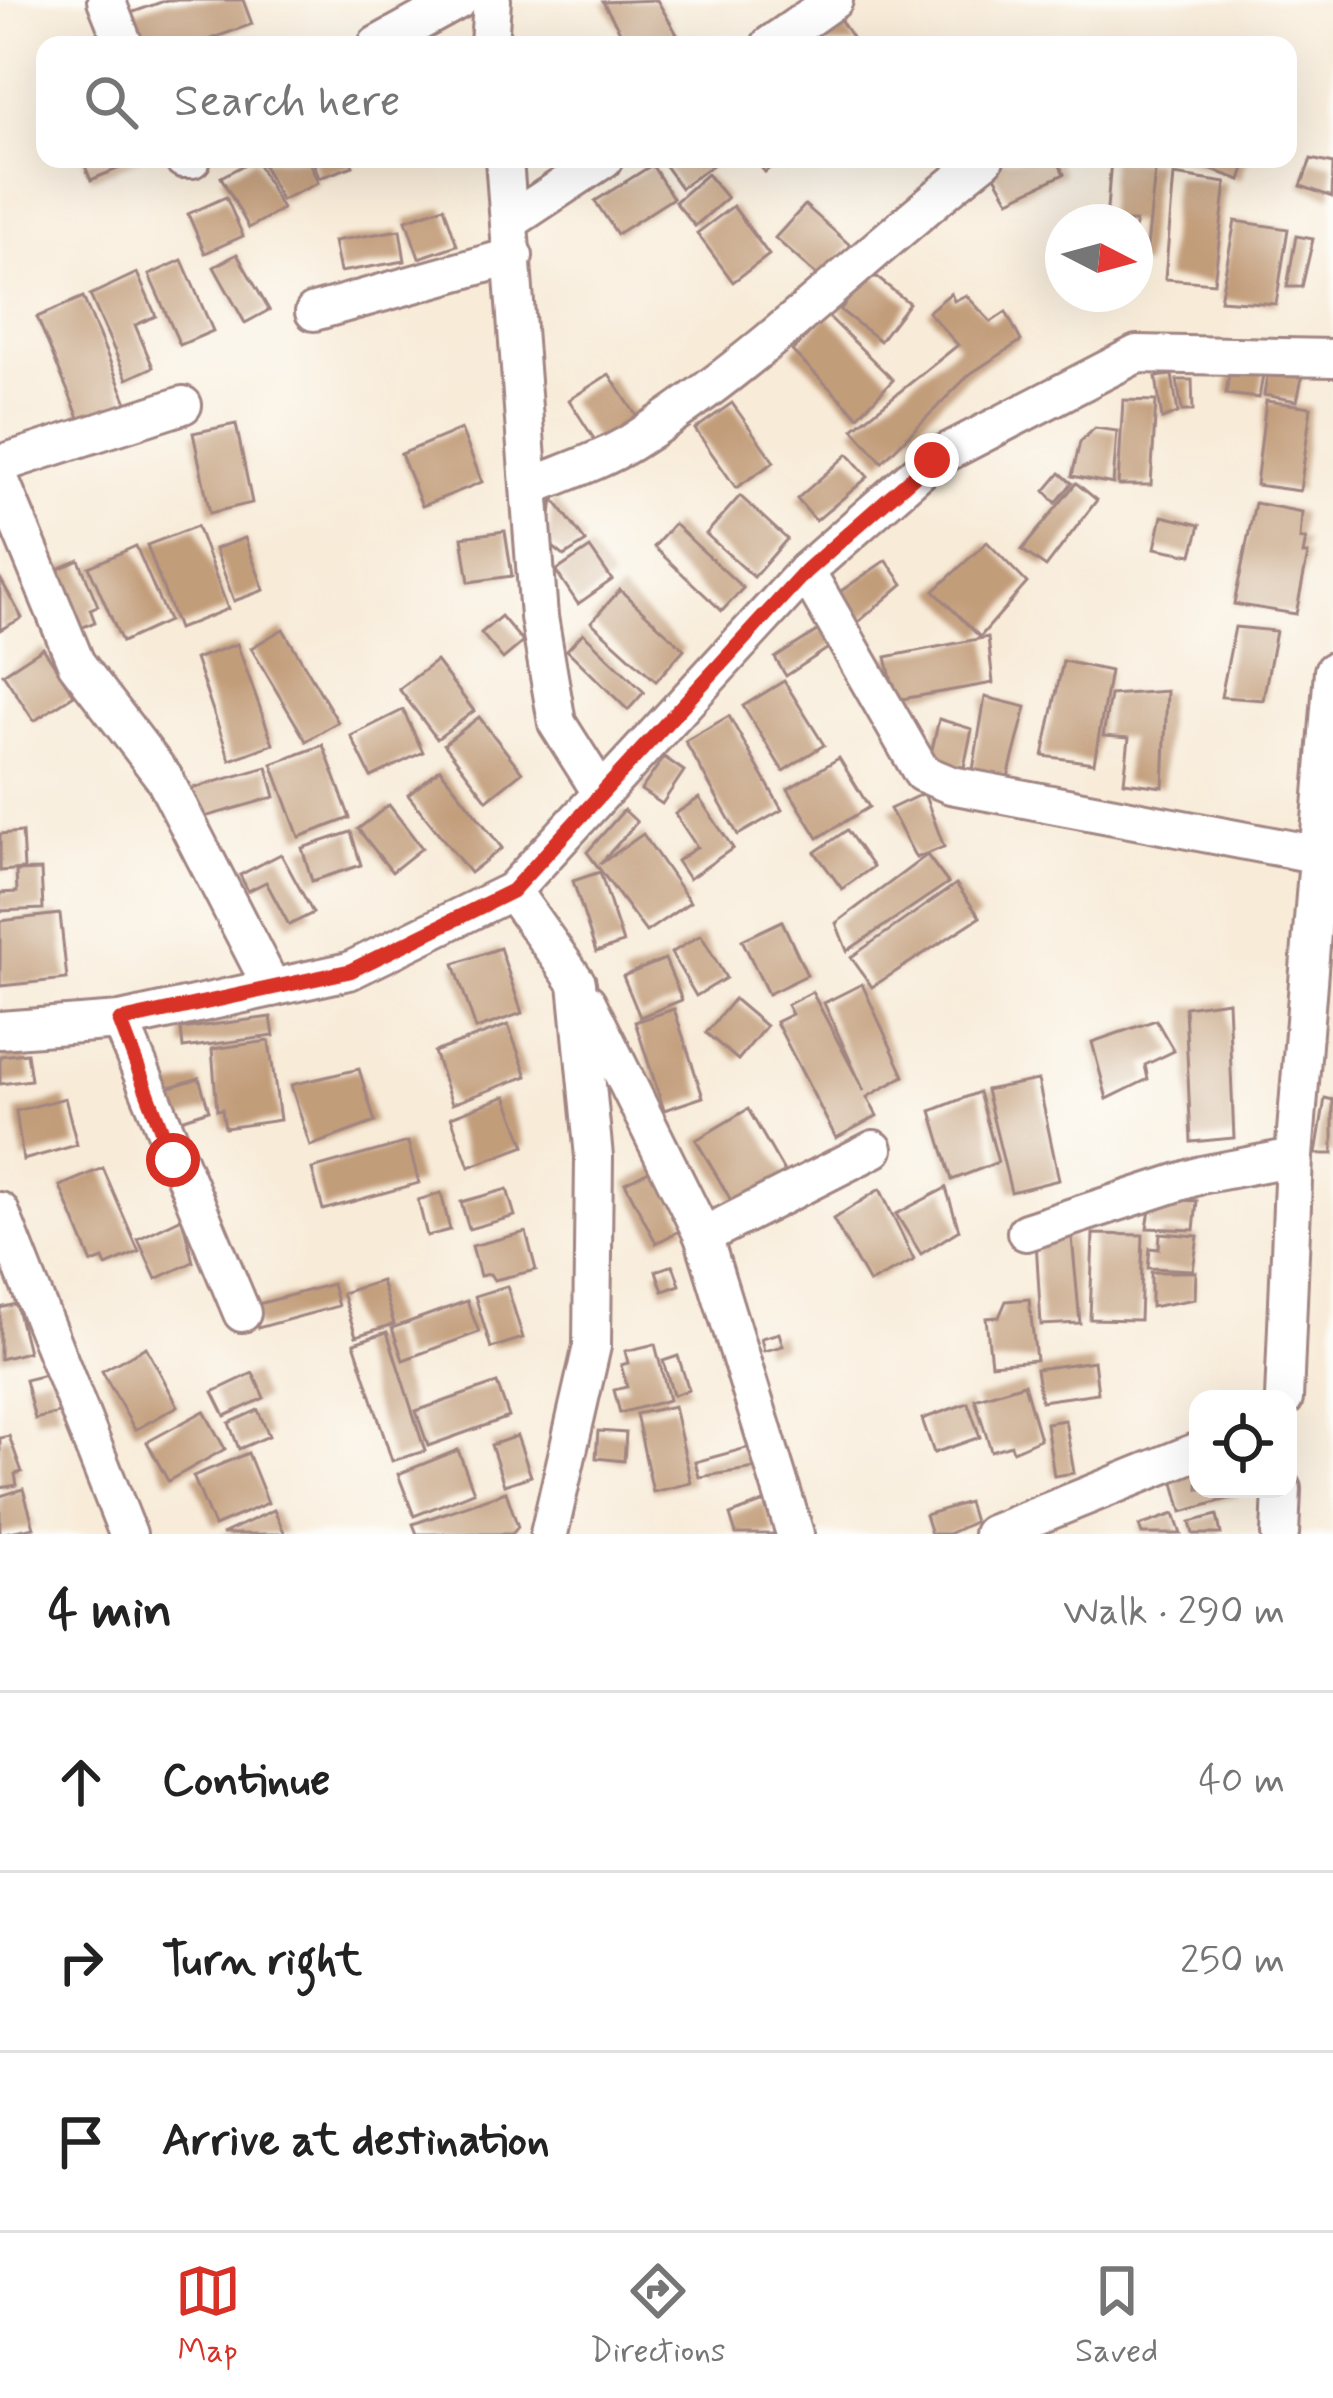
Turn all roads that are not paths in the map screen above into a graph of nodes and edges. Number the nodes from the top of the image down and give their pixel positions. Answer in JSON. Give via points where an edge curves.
{"nodes":[{"id":1,"x":106,"y":0,"type":"edge"},
{"id":2,"x":459,"y":0,"type":"edge"},
{"id":3,"x":492,"y":0,"type":"edge"},
{"id":4,"x":834,"y":0,"type":"edge"},
{"id":5,"x":120,"y":36,"type":"edge"},
{"id":6,"x":393,"y":36,"type":"edge"},
{"id":7,"x":490,"y":36,"type":"edge"},
{"id":8,"x":783,"y":36,"type":"edge"},
{"id":9,"x":505,"y":168,"type":"edge"},
{"id":10,"x":594,"y":168,"type":"edge"},
{"id":11,"x":973,"y":168,"type":"edge"},
{"id":12,"x":513,"y":238,"type":"junction"},
{"id":13,"x":314,"y":312,"type":"dead end"},
{"id":14,"x":1333,"y":358,"type":"edge"},
{"id":15,"x":183,"y":405,"type":"dead end"},
{"id":16,"x":0,"y":464,"type":"edge"},
{"id":17,"x":0,"y":479,"type":"edge"},
{"id":18,"x":530,"y":487,"type":"junction"},
{"id":19,"x":806,"y":571,"type":"junction"},
{"id":20,"x":1333,"y":671,"type":"edge"},
{"id":21,"x":600,"y":791,"type":"junction"},
{"id":22,"x":1316,"y":854,"type":"junction"},
{"id":23,"x":512,"y":891,"type":"junction"},
{"id":24,"x":577,"y":983,"type":"junction"},
{"id":25,"x":272,"y":988,"type":"junction"},
{"id":26,"x":120,"y":1021,"type":"junction"},
{"id":27,"x":0,"y":1030,"type":"edge"},
{"id":28,"x":874,"y":1150,"type":"dead end"},
{"id":29,"x":1294,"y":1156,"type":"junction"},
{"id":30,"x":0,"y":1211,"type":"edge"},
{"id":31,"x":1026,"y":1232,"type":"dead end"},
{"id":32,"x":703,"y":1236,"type":"junction"},
{"id":33,"x":242,"y":1313,"type":"dead end"},
{"id":34,"x":1284,"y":1390,"type":"edge"},
{"id":35,"x":1189,"y":1455,"type":"edge"},
{"id":36,"x":1282,"y":1498,"type":"edge"},
{"id":37,"x":128,"y":1534,"type":"edge"},
{"id":38,"x":549,"y":1534,"type":"edge"},
{"id":39,"x":795,"y":1534,"type":"edge"},
{"id":40,"x":992,"y":1534,"type":"edge"},
{"id":41,"x":1280,"y":1534,"type":"edge"}],
"edges":[{"from":1,"to":5,"type":"street"},
{"from":2,"to":6,"type":"street"},
{"from":3,"to":7,"type":"street"},
{"from":4,"to":8,"type":"street"},
{"from":9,"to":12,"type":"street"},
{"from":10,"to":12,"type":"street"},
{"from":11,"to":18,"type":"street","via":[[752,356],[628,445]]},
{"from":12,"to":13,"type":"street"},
{"from":12,"to":18,"type":"street"},
{"from":14,"to":19,"type":"street","via":[[1137,354],[932,460]]},
{"from":15,"to":16,"type":"street"},
{"from":17,"to":25,"type":"street","via":[[76,663],[164,778]]},
{"from":18,"to":21,"type":"street","via":[[557,722]]},
{"from":19,"to":21,"type":"street"},
{"from":19,"to":22,"type":"street","via":[[922,773],[950,785]]},
{"from":20,"to":22,"type":"street"},
{"from":21,"to":23,"type":"street"},
{"from":22,"to":29,"type":"street"},
{"from":23,"to":24,"type":"street"},
{"from":23,"to":25,"type":"street","via":[[350,971]]},
{"from":24,"to":32,"type":"street"},
{"from":24,"to":38,"type":"street","via":[[594,1156],[592,1346]]},
{"from":25,"to":26,"type":"street"},
{"from":26,"to":27,"type":"street"},
{"from":26,"to":33,"type":"street"},
{"from":28,"to":32,"type":"street"},
{"from":29,"to":31,"type":"street","via":[[1201,1174]]},
{"from":29,"to":34,"type":"street"},
{"from":30,"to":37,"type":"street"},
{"from":32,"to":39,"type":"street"},
{"from":35,"to":40,"type":"street"},
{"from":36,"to":41,"type":"street"}]}
